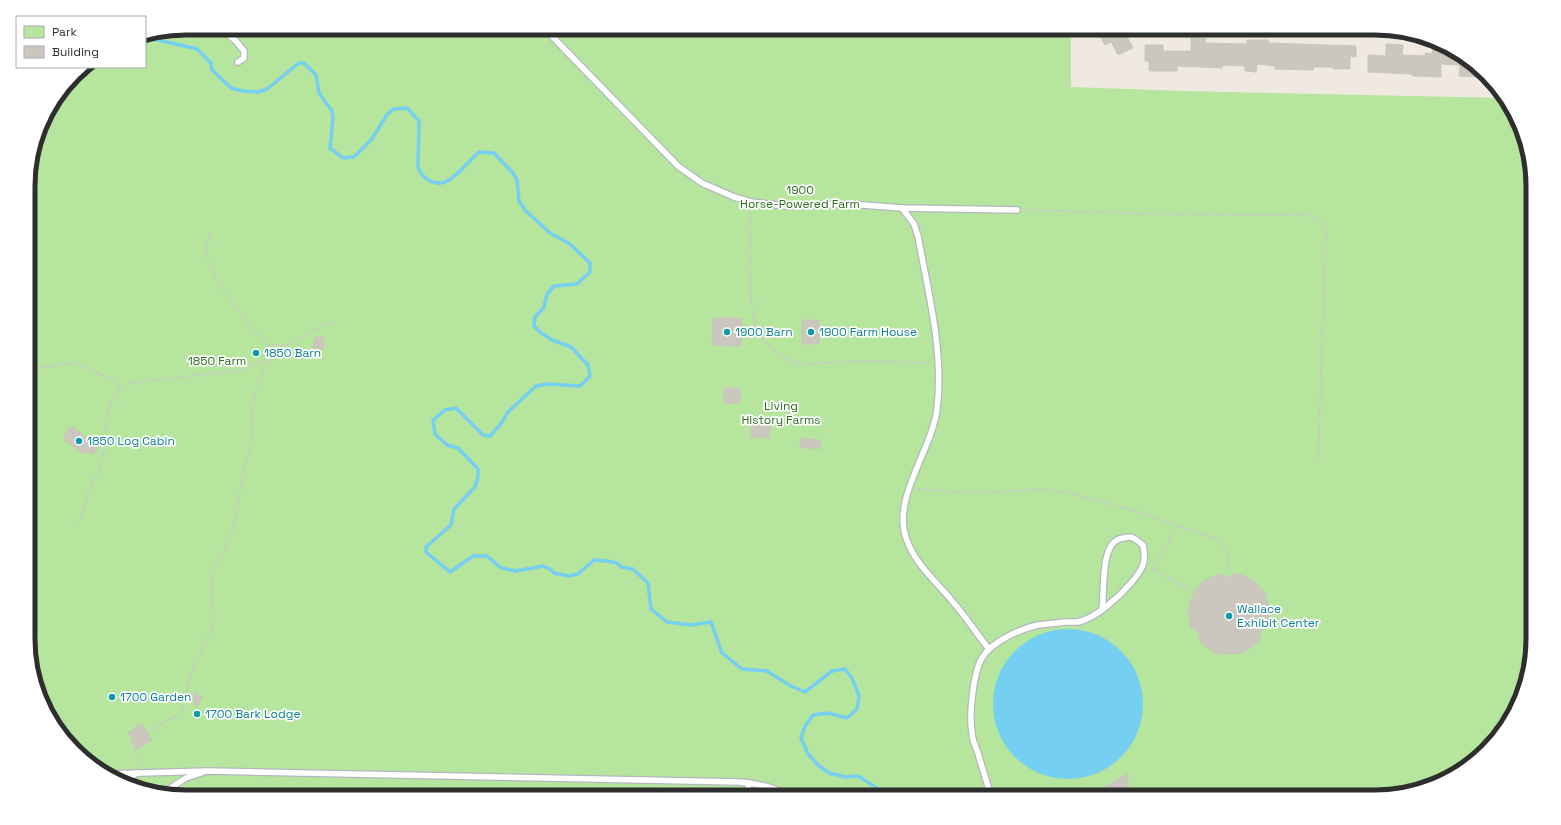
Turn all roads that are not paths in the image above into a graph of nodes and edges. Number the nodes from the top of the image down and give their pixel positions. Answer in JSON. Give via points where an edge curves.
{"nodes":[{"id":1,"x":229,"y":35,"type":"edge"},
{"id":2,"x":551,"y":35,"type":"edge"},
{"id":3,"x":238,"y":62,"type":"dead end"},
{"id":4,"x":902,"y":208,"type":"junction"},
{"id":5,"x":1016,"y":210,"type":"road end"},
{"id":6,"x":1102,"y":609,"type":"junction"},
{"id":7,"x":990,"y":649,"type":"junction"},
{"id":8,"x":209,"y":771,"type":"junction"},
{"id":9,"x":137,"y":773,"type":"junction"},
{"id":10,"x":118,"y":774,"type":"edge"},
{"id":11,"x":128,"y":779,"type":"edge"},
{"id":12,"x":749,"y":783,"type":"junction"},
{"id":13,"x":168,"y":789,"type":"edge"},
{"id":14,"x":747,"y":790,"type":"edge"},
{"id":15,"x":778,"y":790,"type":"edge"},
{"id":16,"x":989,"y":790,"type":"edge"}],
"edges":[{"from":1,"to":3,"type":"lane","via":[[244,51],[244,58]]},
{"from":2,"to":4,"type":"lane","via":[[678,166],[702,182],[751,202],[786,206],[850,204]]},
{"from":4,"to":5,"type":"lane"},
{"from":4,"to":7,"type":"lane","via":[[914,224],[918,236],[939,364],[937,410],[906,496],[904,530],[911,552],[920,565]]},
{"from":6,"to":6,"type":"lane","via":[[1126,589],[1144,565],[1143,545],[1132,537],[1119,538],[1111,544],[1104,567]]},
{"from":6,"to":7,"type":"lane","via":[[1088,619],[1077,622],[1037,626],[1025,630],[1002,639]]},
{"from":7,"to":16,"type":"lane","via":[[981,658],[971,706],[972,734]]},
{"from":8,"to":9,"type":"lane"},
{"from":8,"to":12,"type":"lane"},
{"from":8,"to":13,"type":"lane","via":[[186,778]]},
{"from":9,"to":10,"type":"lane"},
{"from":9,"to":11,"type":"lane"},
{"from":12,"to":14,"type":"lane"},
{"from":12,"to":15,"type":"lane"}]}
